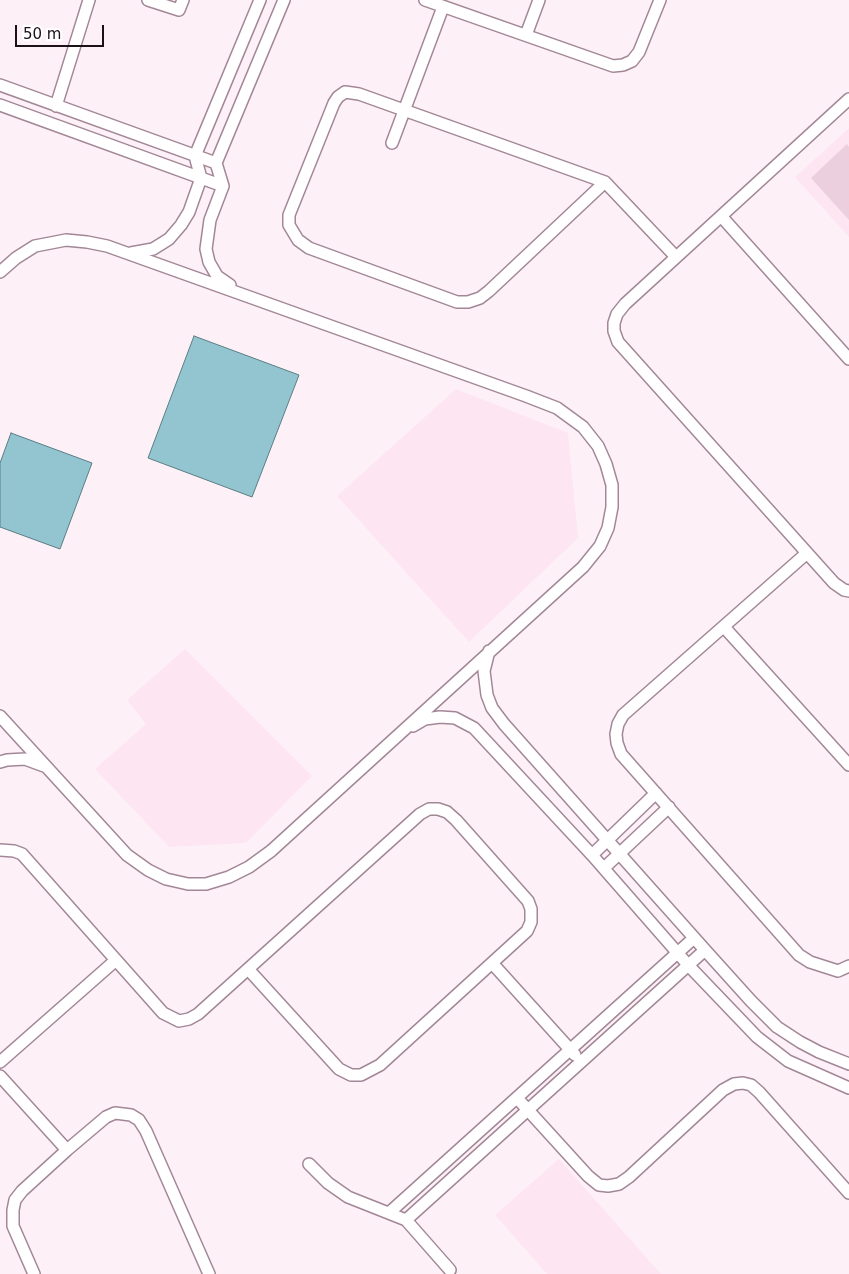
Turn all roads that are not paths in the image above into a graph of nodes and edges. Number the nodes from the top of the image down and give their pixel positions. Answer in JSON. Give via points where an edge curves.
{"nodes":[{"id":1,"x":89,"y":0,"type":"edge"},
{"id":2,"x":148,"y":0,"type":"edge"},
{"id":3,"x":183,"y":0,"type":"edge"},
{"id":4,"x":260,"y":0,"type":"edge"},
{"id":5,"x":284,"y":0,"type":"edge"},
{"id":6,"x":424,"y":0,"type":"edge"},
{"id":7,"x":539,"y":0,"type":"edge"},
{"id":8,"x":660,"y":0,"type":"edge"},
{"id":9,"x":444,"y":6,"type":"junction"},
{"id":10,"x":526,"y":36,"type":"junction"},
{"id":11,"x":0,"y":85,"type":"edge"},
{"id":12,"x":849,"y":99,"type":"edge"},
{"id":13,"x":0,"y":105,"type":"edge"},
{"id":14,"x":56,"y":106,"type":"junction"},
{"id":15,"x":405,"y":110,"type":"junction"},
{"id":16,"x":392,"y":143,"type":"dead end"},
{"id":17,"x":195,"y":156,"type":"junction"},
{"id":18,"x":216,"y":163,"type":"junction"},
{"id":19,"x":201,"y":178,"type":"junction"},
{"id":20,"x":605,"y":182,"type":"junction"},
{"id":21,"x":223,"y":186,"type":"junction"},
{"id":22,"x":721,"y":216,"type":"junction"},
{"id":23,"x":129,"y":253,"type":"junction"},
{"id":24,"x":676,"y":257,"type":"junction"},
{"id":25,"x":0,"y":272,"type":"edge"},
{"id":26,"x":242,"y":294,"type":"junction"},
{"id":27,"x":849,"y":359,"type":"edge"},
{"id":28,"x":807,"y":553,"type":"junction"},
{"id":29,"x":849,"y":591,"type":"edge"},
{"id":30,"x":724,"y":627,"type":"junction"},
{"id":31,"x":489,"y":651,"type":"junction"},
{"id":32,"x":0,"y":716,"type":"edge"},
{"id":33,"x":398,"y":734,"type":"junction"},
{"id":34,"x":0,"y":762,"type":"edge"},
{"id":35,"x":849,"y":765,"type":"edge"},
{"id":36,"x":48,"y":768,"type":"junction"},
{"id":37,"x":656,"y":793,"type":"junction"},
{"id":38,"x":669,"y":807,"type":"junction"},
{"id":39,"x":607,"y":840,"type":"junction"},
{"id":40,"x":0,"y":850,"type":"edge"},
{"id":41,"x":620,"y":853,"type":"junction"},
{"id":42,"x":592,"y":855,"type":"junction"},
{"id":43,"x":604,"y":868,"type":"junction"},
{"id":44,"x":694,"y":938,"type":"junction"},
{"id":45,"x":705,"y":950,"type":"junction"},
{"id":46,"x":678,"y":953,"type":"junction"},
{"id":47,"x":116,"y":960,"type":"junction"},
{"id":48,"x":492,"y":963,"type":"junction"},
{"id":49,"x":689,"y":966,"type":"junction"},
{"id":50,"x":849,"y":966,"type":"edge"},
{"id":51,"x":248,"y":969,"type":"junction"},
{"id":52,"x":570,"y":1050,"type":"junction"},
{"id":53,"x":0,"y":1062,"type":"edge"},
{"id":54,"x":582,"y":1062,"type":"junction"},
{"id":55,"x":849,"y":1064,"type":"edge"},
{"id":56,"x":0,"y":1076,"type":"edge"},
{"id":57,"x":849,"y":1088,"type":"edge"},
{"id":58,"x":517,"y":1098,"type":"junction"},
{"id":59,"x":528,"y":1110,"type":"junction"},
{"id":60,"x":67,"y":1150,"type":"junction"},
{"id":61,"x":309,"y":1164,"type":"dead end"},
{"id":62,"x":849,"y":1193,"type":"edge"},
{"id":63,"x":390,"y":1212,"type":"junction"},
{"id":64,"x":406,"y":1220,"type":"junction"},
{"id":65,"x":450,"y":1270,"type":"dead end"},
{"id":66,"x":34,"y":1274,"type":"edge"},
{"id":67,"x":209,"y":1274,"type":"edge"}],
"edges":[{"from":1,"to":14,"type":"street"},
{"from":2,"to":3,"type":"street","via":[[179,10]]},
{"from":4,"to":17,"type":"street"},
{"from":5,"to":18,"type":"street"},
{"from":6,"to":9,"type":"street"},
{"from":7,"to":10,"type":"street"},
{"from":8,"to":10,"type":"street","via":[[639,52],[632,61],[623,65],[613,66]]},
{"from":9,"to":10,"type":"street"},
{"from":9,"to":15,"type":"street"},
{"from":11,"to":14,"type":"street"},
{"from":12,"to":22,"type":"street"},
{"from":13,"to":19,"type":"street"},
{"from":14,"to":17,"type":"street"},
{"from":15,"to":16,"type":"street"},
{"from":15,"to":20,"type":"street"},
{"from":15,"to":20,"type":"street","via":[[359,94],[346,92],[338,97],[289,215],[289,226],[298,240],[309,248],[457,302],[468,302],[489,291]]},
{"from":17,"to":18,"type":"street"},
{"from":17,"to":19,"type":"street"},
{"from":18,"to":21,"type":"street"},
{"from":19,"to":21,"type":"street"},
{"from":19,"to":23,"type":"street","via":[[189,212],[169,239],[153,249]]},
{"from":20,"to":24,"type":"street"},
{"from":21,"to":26,"type":"street","via":[[210,220],[206,249],[217,276]]},
{"from":22,"to":24,"type":"street"},
{"from":22,"to":27,"type":"street"},
{"from":23,"to":25,"type":"street","via":[[108,246],[66,240],[35,246]]},
{"from":23,"to":26,"type":"street"},
{"from":24,"to":28,"type":"street","via":[[617,314],[614,331],[618,342]]},
{"from":26,"to":31,"type":"street","via":[[557,408],[583,427],[598,446],[612,485],[612,506],[600,546],[583,566]]},
{"from":28,"to":29,"type":"street","via":[[834,583]]},
{"from":28,"to":30,"type":"street"},
{"from":30,"to":35,"type":"street"},
{"from":30,"to":37,"type":"street","via":[[623,715],[618,724],[616,734],[621,754]]},
{"from":31,"to":33,"type":"street"},
{"from":31,"to":39,"type":"street","via":[[484,671],[492,708]]},
{"from":32,"to":36,"type":"street"},
{"from":33,"to":36,"type":"street","via":[[271,851],[249,867],[206,884],[166,879],[134,860]]},
{"from":33,"to":42,"type":"street","via":[[425,719],[456,718],[466,722]]},
{"from":34,"to":36,"type":"street","via":[[25,759]]},
{"from":37,"to":38,"type":"street"},
{"from":37,"to":39,"type":"street"},
{"from":38,"to":41,"type":"street"},
{"from":38,"to":50,"type":"street","via":[[799,955],[824,968],[838,971]]},
{"from":39,"to":41,"type":"street"},
{"from":39,"to":42,"type":"street"},
{"from":40,"to":47,"type":"street","via":[[22,854]]},
{"from":41,"to":43,"type":"street"},
{"from":41,"to":44,"type":"street"},
{"from":42,"to":43,"type":"street"},
{"from":43,"to":46,"type":"street"},
{"from":44,"to":45,"type":"street"},
{"from":44,"to":46,"type":"street"},
{"from":45,"to":49,"type":"street"},
{"from":45,"to":55,"type":"street","via":[[777,1027],[812,1048]]},
{"from":46,"to":49,"type":"street"},
{"from":46,"to":52,"type":"street"},
{"from":47,"to":51,"type":"street","via":[[163,1013],[179,1020],[198,1014]]},
{"from":47,"to":53,"type":"street"},
{"from":48,"to":51,"type":"street","via":[[380,1065],[361,1075],[351,1075],[338,1069]]},
{"from":48,"to":51,"type":"street","via":[[527,931],[531,922],[528,901],[456,820],[447,812],[429,809]]},
{"from":48,"to":52,"type":"street"},
{"from":49,"to":54,"type":"street"},
{"from":49,"to":57,"type":"street","via":[[737,1018],[780,1055],[809,1072]]},
{"from":52,"to":54,"type":"street"},
{"from":52,"to":58,"type":"street"},
{"from":54,"to":59,"type":"street"},
{"from":56,"to":60,"type":"street"},
{"from":58,"to":59,"type":"street"},
{"from":58,"to":63,"type":"street"},
{"from":59,"to":62,"type":"street","via":[[588,1176],[599,1185],[608,1186],[629,1177],[723,1090],[734,1084],[751,1085]]},
{"from":59,"to":64,"type":"street"},
{"from":60,"to":66,"type":"street","via":[[22,1191],[13,1210],[13,1226]]},
{"from":60,"to":67,"type":"street","via":[[115,1113],[140,1120]]},
{"from":61,"to":63,"type":"street","via":[[348,1197]]},
{"from":63,"to":64,"type":"street"},
{"from":64,"to":65,"type":"street"}]}
